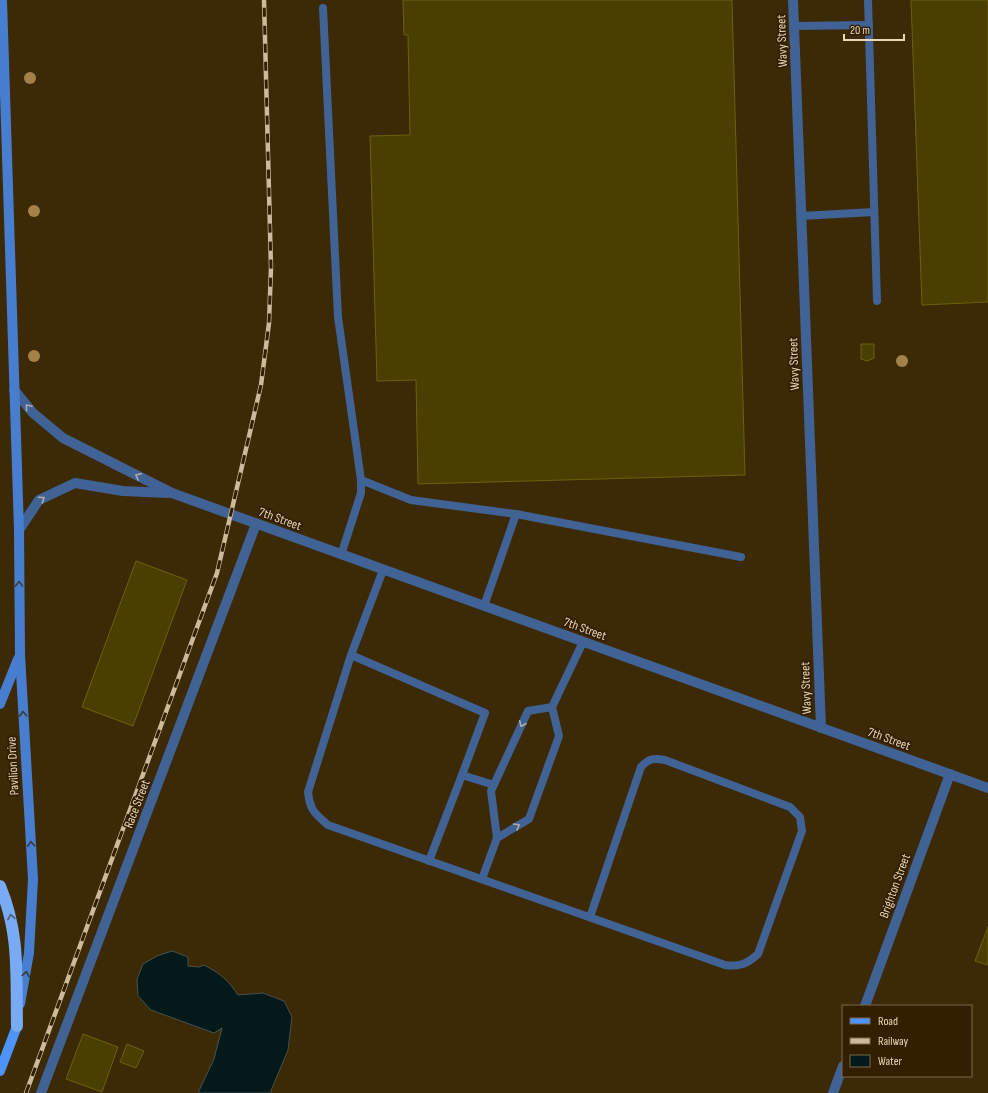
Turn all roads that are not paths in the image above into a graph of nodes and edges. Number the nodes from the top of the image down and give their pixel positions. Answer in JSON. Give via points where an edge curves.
{"nodes":[{"id":1,"x":2,"y":0,"type":"edge"},
{"id":2,"x":793,"y":0,"type":"edge"},
{"id":3,"x":868,"y":0,"type":"edge"},
{"id":4,"x":323,"y":8,"type":"dead end"},
{"id":5,"x":869,"y":25,"type":"junction"},
{"id":6,"x":794,"y":26,"type":"junction"},
{"id":7,"x":874,"y":212,"type":"junction"},
{"id":8,"x":802,"y":216,"type":"junction"},
{"id":9,"x":877,"y":301,"type":"dead end"},
{"id":10,"x":14,"y":390,"type":"junction"},
{"id":11,"x":361,"y":480,"type":"junction"},
{"id":12,"x":172,"y":493,"type":"junction"},
{"id":13,"x":516,"y":514,"type":"junction"},
{"id":14,"x":256,"y":524,"type":"junction"},
{"id":15,"x":19,"y":530,"type":"junction"},
{"id":16,"x":341,"y":555,"type":"junction"},
{"id":17,"x":741,"y":557,"type":"dead end"},
{"id":18,"x":383,"y":570,"type":"junction"},
{"id":19,"x":484,"y":606,"type":"junction"},
{"id":20,"x":583,"y":642,"type":"junction"},
{"id":21,"x":20,"y":655,"type":"junction"},
{"id":22,"x":351,"y":655,"type":"junction"},
{"id":23,"x":0,"y":704,"type":"edge"},
{"id":24,"x":552,"y":707,"type":"junction"},
{"id":25,"x":821,"y":728,"type":"junction"},
{"id":26,"x":950,"y":774,"type":"junction"},
{"id":27,"x":462,"y":775,"type":"junction"},
{"id":28,"x":494,"y":785,"type":"junction"},
{"id":29,"x":988,"y":788,"type":"edge"},
{"id":30,"x":497,"y":838,"type":"junction"},
{"id":31,"x":429,"y":861,"type":"junction"},
{"id":32,"x":482,"y":879,"type":"junction"},
{"id":33,"x":0,"y":886,"type":"edge"},
{"id":34,"x":590,"y":917,"type":"junction"},
{"id":35,"x":865,"y":1005,"type":"edge"},
{"id":36,"x":17,"y":1026,"type":"junction"},
{"id":37,"x":842,"y":1069,"type":"edge"},
{"id":38,"x":0,"y":1071,"type":"edge"},
{"id":39,"x":41,"y":1093,"type":"edge"},
{"id":40,"x":833,"y":1093,"type":"edge"}],
"edges":[{"from":1,"to":10,"type":"main road","name":"Pavilion Drive"},
{"from":2,"to":6,"type":"street","name":"Wavy Street"},
{"from":3,"to":5,"type":"lane"},
{"from":4,"to":11,"type":"lane","via":[[338,317]]},
{"from":5,"to":6,"type":"lane"},
{"from":5,"to":7,"type":"lane"},
{"from":6,"to":8,"type":"street","name":"Wavy Street"},
{"from":7,"to":8,"type":"lane"},
{"from":7,"to":9,"type":"lane"},
{"from":8,"to":25,"type":"street","name":"Wavy Street"},
{"from":12,"to":10,"type":"street","name":"7th Street","one_way":true,"via":[[63,438],[33,413]]},
{"from":10,"to":15,"type":"main road","name":"Pavilion Drive"},
{"from":11,"to":13,"type":"lane","via":[[411,500]]},
{"from":11,"to":16,"type":"lane","via":[[361,493]]},
{"from":12,"to":14,"type":"street","name":"7th Street"},
{"from":15,"to":12,"type":"street","name":"7th Street","one_way":true,"via":[[39,500],[75,483],[123,491]]},
{"from":13,"to":17,"type":"lane"},
{"from":13,"to":19,"type":"lane"},
{"from":14,"to":16,"type":"street","name":"7th Street"},
{"from":14,"to":39,"type":"street","name":"Race Street"},
{"from":21,"to":15,"type":"main road","name":"Pavilion Drive","one_way":true},
{"from":16,"to":18,"type":"street","name":"7th Street"},
{"from":18,"to":19,"type":"street","name":"7th Street"},
{"from":18,"to":22,"type":"lane"},
{"from":19,"to":20,"type":"street","name":"7th Street"},
{"from":20,"to":24,"type":"lane"},
{"from":20,"to":25,"type":"street","name":"7th Street"},
{"from":21,"to":23,"type":"main road"},
{"from":36,"to":21,"type":"main road","name":"Pavilion Drive","one_way":true,"via":[[30,953],[33,879]]},
{"from":22,"to":27,"type":"lane","via":[[485,713]]},
{"from":22,"to":31,"type":"lane","via":[[308,792],[309,805],[328,825]]},
{"from":24,"to":28,"type":"lane","one_way":true,"via":[[528,711]]},
{"from":30,"to":24,"type":"lane","one_way":true,"via":[[529,819],[559,736]]},
{"from":25,"to":26,"type":"street","name":"7th Street"},
{"from":26,"to":29,"type":"street","name":"7th Street"},
{"from":26,"to":35,"type":"street","name":"Brighton Street"},
{"from":27,"to":28,"type":"lane"},
{"from":27,"to":31,"type":"lane"},
{"from":28,"to":30,"type":"lane","via":[[491,791]]},
{"from":30,"to":32,"type":"lane"},
{"from":31,"to":32,"type":"lane"},
{"from":32,"to":34,"type":"lane"},
{"from":36,"to":33,"type":"highway","one_way":true,"via":[[16,947],[9,908]]},
{"from":34,"to":34,"type":"lane","via":[[725,965],[737,967],[748,963],[758,954],[802,831],[800,817],[790,807],[665,760],[647,760],[641,767]]},
{"from":36,"to":38,"type":"main road","name":"Pavilion Drive"},
{"from":37,"to":40,"type":"street"}]}
